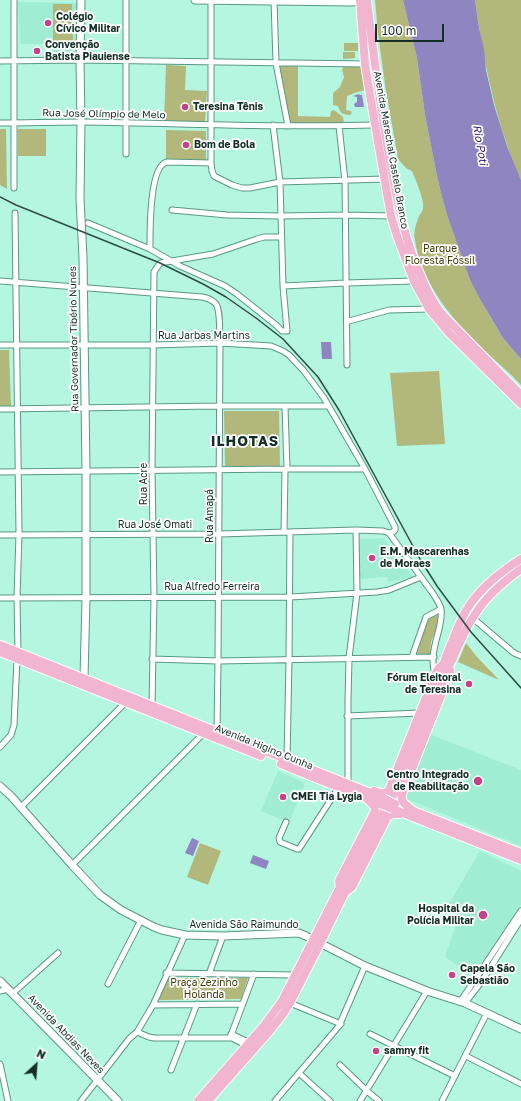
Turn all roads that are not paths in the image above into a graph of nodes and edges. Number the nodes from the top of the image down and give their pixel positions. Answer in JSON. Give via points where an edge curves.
{"nodes":[{"id":1,"x":14,"y":0,"type":"edge"},
{"id":2,"x":81,"y":0,"type":"edge"},
{"id":3,"x":126,"y":0,"type":"edge"},
{"id":4,"x":195,"y":0,"type":"edge"},
{"id":5,"x":211,"y":0,"type":"edge"},
{"id":6,"x":274,"y":0,"type":"edge"},
{"id":7,"x":362,"y":0,"type":"edge"},
{"id":8,"x":14,"y":60,"type":"junction"},
{"id":9,"x":80,"y":60,"type":"junction"},
{"id":10,"x":0,"y":61,"type":"edge"},
{"id":11,"x":127,"y":61,"type":"junction"},
{"id":12,"x":211,"y":62,"type":"junction"},
{"id":13,"x":276,"y":63,"type":"junction"},
{"id":14,"x":366,"y":64,"type":"junction"},
{"id":15,"x":380,"y":99,"type":"junction"},
{"id":16,"x":371,"y":100,"type":"junction"},
{"id":17,"x":81,"y":122,"type":"junction"},
{"id":18,"x":0,"y":123,"type":"edge"},
{"id":19,"x":14,"y":123,"type":"junction"},
{"id":20,"x":127,"y":123,"type":"junction"},
{"id":21,"x":211,"y":125,"type":"junction"},
{"id":22,"x":273,"y":125,"type":"junction"},
{"id":23,"x":375,"y":125,"type":"junction"},
{"id":24,"x":288,"y":126,"type":"junction"},
{"id":25,"x":339,"y":126,"type":"junction"},
{"id":26,"x":126,"y":154,"type":"dead end"},
{"id":27,"x":211,"y":163,"type":"junction"},
{"id":28,"x":386,"y":179,"type":"junction"},
{"id":29,"x":345,"y":181,"type":"junction"},
{"id":30,"x":280,"y":182,"type":"junction"},
{"id":31,"x":14,"y":188,"type":"dead end"},
{"id":32,"x":172,"y":210,"type":"dead end"},
{"id":33,"x":15,"y":213,"type":"dead end"},
{"id":34,"x":346,"y":215,"type":"junction"},
{"id":35,"x":281,"y":216,"type":"junction"},
{"id":36,"x":391,"y":216,"type":"junction"},
{"id":37,"x":88,"y":223,"type":"dead end"},
{"id":38,"x":281,"y":237,"type":"junction"},
{"id":39,"x":150,"y":249,"type":"junction"},
{"id":40,"x":171,"y":261,"type":"junction"},
{"id":41,"x":0,"y":281,"type":"edge"},
{"id":42,"x":414,"y":281,"type":"junction"},
{"id":43,"x":15,"y":282,"type":"junction"},
{"id":44,"x":346,"y":283,"type":"junction"},
{"id":45,"x":283,"y":286,"type":"junction"},
{"id":46,"x":83,"y":287,"type":"junction"},
{"id":47,"x":153,"y":292,"type":"junction"},
{"id":48,"x":429,"y":309,"type":"junction"},
{"id":49,"x":347,"y":319,"type":"junction"},
{"id":50,"x":220,"y":343,"type":"junction"},
{"id":51,"x":154,"y":344,"type":"junction"},
{"id":52,"x":0,"y":345,"type":"edge"},
{"id":53,"x":17,"y":345,"type":"junction"},
{"id":54,"x":84,"y":345,"type":"junction"},
{"id":55,"x":347,"y":365,"type":"dead end"},
{"id":56,"x":500,"y":379,"type":"junction"},
{"id":57,"x":521,"y":395,"type":"edge"},
{"id":58,"x":521,"y":404,"type":"edge"},
{"id":59,"x":219,"y":406,"type":"junction"},
{"id":60,"x":328,"y":406,"type":"junction"},
{"id":61,"x":285,"y":407,"type":"junction"},
{"id":62,"x":85,"y":408,"type":"junction"},
{"id":63,"x":153,"y":408,"type":"junction"},
{"id":64,"x":0,"y":409,"type":"edge"},
{"id":65,"x":17,"y":409,"type":"junction"},
{"id":66,"x":286,"y":469,"type":"junction"},
{"id":67,"x":152,"y":470,"type":"junction"},
{"id":68,"x":219,"y":470,"type":"junction"},
{"id":69,"x":365,"y":470,"type":"junction"},
{"id":70,"x":86,"y":471,"type":"junction"},
{"id":71,"x":0,"y":472,"type":"edge"},
{"id":72,"x":18,"y":472,"type":"junction"},
{"id":73,"x":356,"y":530,"type":"junction"},
{"id":74,"x":287,"y":532,"type":"junction"},
{"id":75,"x":253,"y":533,"type":"junction"},
{"id":76,"x":389,"y":533,"type":"junction"},
{"id":77,"x":18,"y":534,"type":"junction"},
{"id":78,"x":153,"y":534,"type":"junction"},
{"id":79,"x":219,"y":534,"type":"junction"},
{"id":80,"x":0,"y":535,"type":"edge"},
{"id":81,"x":86,"y":535,"type":"junction"},
{"id":82,"x":253,"y":540,"type":"dead end"},
{"id":83,"x":521,"y":559,"type":"edge"},
{"id":84,"x":521,"y":569,"type":"edge"},
{"id":85,"x":421,"y":577,"type":"junction"},
{"id":86,"x":357,"y":593,"type":"junction"},
{"id":87,"x":218,"y":596,"type":"junction"},
{"id":88,"x":290,"y":596,"type":"junction"},
{"id":89,"x":154,"y":597,"type":"junction"},
{"id":90,"x":0,"y":598,"type":"edge"},
{"id":91,"x":17,"y":598,"type":"junction"},
{"id":92,"x":86,"y":598,"type":"junction"},
{"id":93,"x":441,"y":609,"type":"junction"},
{"id":94,"x":475,"y":620,"type":"dead end"},
{"id":95,"x":0,"y":642,"type":"edge"},
{"id":96,"x":2,"y":648,"type":"edge"},
{"id":97,"x":17,"y":656,"type":"junction"},
{"id":98,"x":521,"y":656,"type":"edge"},
{"id":99,"x":412,"y":657,"type":"junction"},
{"id":100,"x":434,"y":657,"type":"junction"},
{"id":101,"x":349,"y":658,"type":"junction"},
{"id":102,"x":152,"y":659,"type":"junction"},
{"id":103,"x":289,"y":659,"type":"junction"},
{"id":104,"x":218,"y":661,"type":"junction"},
{"id":105,"x":446,"y":666,"type":"junction"},
{"id":106,"x":438,"y":676,"type":"junction"},
{"id":107,"x":81,"y":681,"type":"junction"},
{"id":108,"x":126,"y":702,"type":"junction"},
{"id":109,"x":152,"y":706,"type":"junction"},
{"id":110,"x":420,"y":713,"type":"junction"},
{"id":111,"x":347,"y":716,"type":"junction"},
{"id":112,"x":217,"y":732,"type":"junction"},
{"id":113,"x":204,"y":734,"type":"junction"},
{"id":114,"x":0,"y":747,"type":"edge"},
{"id":115,"x":287,"y":761,"type":"junction"},
{"id":116,"x":348,"y":784,"type":"junction"},
{"id":117,"x":0,"y":786,"type":"edge"},
{"id":118,"x":339,"y":787,"type":"junction"},
{"id":119,"x":366,"y":795,"type":"junction"},
{"id":120,"x":21,"y":807,"type":"junction"},
{"id":121,"x":408,"y":812,"type":"junction"},
{"id":122,"x":286,"y":822,"type":"dead end"},
{"id":123,"x":521,"y":853,"type":"edge"},
{"id":124,"x":521,"y":860,"type":"edge"},
{"id":125,"x":72,"y":865,"type":"junction"},
{"id":126,"x":342,"y":890,"type":"junction"},
{"id":127,"x":521,"y":911,"type":"edge"},
{"id":128,"x":521,"y":919,"type":"edge"},
{"id":129,"x":141,"y":920,"type":"junction"},
{"id":130,"x":185,"y":935,"type":"junction"},
{"id":131,"x":223,"y":936,"type":"junction"},
{"id":132,"x":317,"y":941,"type":"junction"},
{"id":133,"x":58,"y":953,"type":"dead end"},
{"id":134,"x":365,"y":966,"type":"junction"},
{"id":135,"x":166,"y":974,"type":"junction"},
{"id":136,"x":210,"y":974,"type":"junction"},
{"id":137,"x":254,"y":974,"type":"junction"},
{"id":138,"x":295,"y":975,"type":"junction"},
{"id":139,"x":0,"y":981,"type":"edge"},
{"id":140,"x":108,"y":984,"type":"dead end"},
{"id":141,"x":0,"y":991,"type":"edge"},
{"id":142,"x":10,"y":991,"type":"junction"},
{"id":143,"x":427,"y":991,"type":"junction"},
{"id":144,"x":290,"y":1002,"type":"junction"},
{"id":145,"x":463,"y":1003,"type":"junction"},
{"id":146,"x":197,"y":1004,"type":"junction"},
{"id":147,"x":243,"y":1004,"type":"junction"},
{"id":148,"x":153,"y":1005,"type":"junction"},
{"id":149,"x":487,"y":1013,"type":"junction"},
{"id":150,"x":341,"y":1024,"type":"junction"},
{"id":151,"x":521,"y":1029,"type":"edge"},
{"id":152,"x":137,"y":1032,"type":"junction"},
{"id":153,"x":370,"y":1034,"type":"dead end"},
{"id":154,"x":231,"y":1037,"type":"junction"},
{"id":155,"x":184,"y":1038,"type":"junction"},
{"id":156,"x":247,"y":1044,"type":"junction"},
{"id":157,"x":394,"y":1047,"type":"junction"},
{"id":158,"x":466,"y":1056,"type":"junction"},
{"id":159,"x":340,"y":1065,"type":"dead end"},
{"id":160,"x":1,"y":1068,"type":"edge"},
{"id":161,"x":172,"y":1070,"type":"dead end"},
{"id":162,"x":299,"y":1073,"type":"junction"},
{"id":163,"x":455,"y":1076,"type":"junction"},
{"id":164,"x":98,"y":1080,"type":"junction"},
{"id":165,"x":521,"y":1084,"type":"edge"},
{"id":166,"x":367,"y":1090,"type":"junction"},
{"id":167,"x":443,"y":1100,"type":"edge"},
{"id":168,"x":8,"y":1101,"type":"edge"},
{"id":169,"x":81,"y":1101,"type":"edge"},
{"id":170,"x":118,"y":1101,"type":"edge"},
{"id":171,"x":198,"y":1101,"type":"edge"},
{"id":172,"x":208,"y":1101,"type":"edge"},
{"id":173,"x":275,"y":1101,"type":"edge"},
{"id":174,"x":330,"y":1101,"type":"edge"},
{"id":175,"x":360,"y":1101,"type":"edge"},
{"id":176,"x":379,"y":1101,"type":"edge"},
{"id":177,"x":449,"y":1101,"type":"edge"}],
"edges":[{"from":1,"to":8,"type":"street"},
{"from":2,"to":9,"type":"street","name":"Rua Governador Tibério Nunes"},
{"from":3,"to":11,"type":"street"},
{"from":4,"to":5,"type":"street"},
{"from":5,"to":6,"type":"street"},
{"from":5,"to":12,"type":"street"},
{"from":6,"to":7,"type":"street"},
{"from":6,"to":13,"type":"street"},
{"from":7,"to":14,"type":"main road","name":"Avenida Marechal Castelo Branco"},
{"from":7,"to":15,"type":"main road","name":"Avenida Marechal Castelo Branco"},
{"from":8,"to":9,"type":"street"},
{"from":8,"to":10,"type":"street"},
{"from":8,"to":19,"type":"street"},
{"from":9,"to":11,"type":"street"},
{"from":9,"to":17,"type":"street","name":"Rua Governador Tibério Nunes"},
{"from":11,"to":12,"type":"street"},
{"from":11,"to":20,"type":"street"},
{"from":12,"to":13,"type":"street"},
{"from":12,"to":21,"type":"street"},
{"from":13,"to":14,"type":"street"},
{"from":13,"to":24,"type":"street"},
{"from":14,"to":16,"type":"main road","name":"Avenida Marechal Castelo Branco"},
{"from":15,"to":16,"type":"main road"},
{"from":15,"to":56,"type":"main road","name":"Avenida Marechal Castelo Branco","via":[[399,210],[412,256],[441,314]]},
{"from":16,"to":23,"type":"main road","name":"Avenida Marechal Castelo Branco"},
{"from":17,"to":19,"type":"street","name":"Rua José Olímpio de Melo"},
{"from":17,"to":20,"type":"street","name":"Rua José Olímpio de Melo"},
{"from":17,"to":46,"type":"street","name":"Rua Governador Tibério Nunes"},
{"from":18,"to":19,"type":"street","name":"Rua José Olímpio de Melo"},
{"from":19,"to":31,"type":"street"},
{"from":20,"to":21,"type":"street","name":"Rua José Olímpio de Melo"},
{"from":20,"to":26,"type":"street"},
{"from":21,"to":22,"type":"street","name":"Rua José Olímpio de Melo"},
{"from":21,"to":27,"type":"street"},
{"from":22,"to":24,"type":"street","name":"Rua José Olímpio de Melo"},
{"from":22,"to":30,"type":"street"},
{"from":23,"to":25,"type":"street","name":"Rua José Olímpio de Melo"},
{"from":23,"to":28,"type":"main road","name":"Avenida Marechal Castelo Branco"},
{"from":24,"to":25,"type":"street","name":"Rua José Olímpio de Melo"},
{"from":25,"to":29,"type":"street"},
{"from":27,"to":30,"type":"street","via":[[214,176],[242,188]]},
{"from":27,"to":39,"type":"street","via":[[167,162],[160,167],[153,190]]},
{"from":28,"to":29,"type":"street"},
{"from":28,"to":36,"type":"main road","name":"Avenida Marechal Castelo Branco"},
{"from":29,"to":30,"type":"street"},
{"from":29,"to":34,"type":"street"},
{"from":30,"to":35,"type":"street"},
{"from":32,"to":35,"type":"street"},
{"from":33,"to":43,"type":"street"},
{"from":34,"to":35,"type":"street"},
{"from":34,"to":36,"type":"street"},
{"from":34,"to":44,"type":"street"},
{"from":35,"to":38,"type":"street"},
{"from":36,"to":42,"type":"main road","name":"Avenida Marechal Castelo Branco"},
{"from":37,"to":39,"type":"street"},
{"from":38,"to":40,"type":"street","via":[[257,238],[213,254]]},
{"from":38,"to":45,"type":"street"},
{"from":39,"to":40,"type":"street"},
{"from":40,"to":45,"type":"street","via":[[192,273],[225,286],[282,331],[287,331]]},
{"from":40,"to":47,"type":"street","name":"Rua Acre","via":[[160,263],[154,272]]},
{"from":41,"to":43,"type":"street"},
{"from":42,"to":44,"type":"street"},
{"from":42,"to":48,"type":"main road","name":"Avenida Marechal Castelo Branco"},
{"from":43,"to":46,"type":"street"},
{"from":43,"to":53,"type":"street"},
{"from":44,"to":45,"type":"street"},
{"from":44,"to":49,"type":"street"},
{"from":46,"to":47,"type":"street"},
{"from":46,"to":54,"type":"street","name":"Rua Governador Tibério Nunes"},
{"from":47,"to":50,"type":"street","name":"Rua Amapá","via":[[209,298],[213,301],[217,305]]},
{"from":47,"to":51,"type":"street","name":"Rua Acre"},
{"from":48,"to":49,"type":"street","via":[[389,310],[349,321]]},
{"from":48,"to":56,"type":"main road","name":"Avenida Marechal Castelo Branco","via":[[449,333]]},
{"from":49,"to":55,"type":"street"},
{"from":50,"to":51,"type":"street","name":"Rua Jarbas Martins"},
{"from":50,"to":59,"type":"street","name":"Rua Amapá"},
{"from":50,"to":60,"type":"street","name":"Rua Jarbas Martins","via":[[271,346],[283,351],[304,372]]},
{"from":51,"to":54,"type":"street","name":"Rua Jarbas Martins"},
{"from":51,"to":63,"type":"street","name":"Rua Acre"},
{"from":52,"to":53,"type":"street","name":"Rua Jarbas Martins"},
{"from":53,"to":54,"type":"street","name":"Rua Jarbas Martins"},
{"from":53,"to":65,"type":"street"},
{"from":54,"to":62,"type":"street","name":"Rua Governador Tibério Nunes"},
{"from":56,"to":57,"type":"main road","name":"Avenida Marechal Castelo Branco"},
{"from":56,"to":58,"type":"main road","name":"Avenida Marechal Castelo Branco"},
{"from":59,"to":61,"type":"street"},
{"from":59,"to":63,"type":"street"},
{"from":59,"to":68,"type":"street","name":"Rua Amapá"},
{"from":60,"to":61,"type":"street"},
{"from":60,"to":69,"type":"street","name":"Rua Jarbas Martins"},
{"from":61,"to":66,"type":"street"},
{"from":62,"to":63,"type":"street"},
{"from":62,"to":65,"type":"street"},
{"from":62,"to":70,"type":"street","name":"Rua Governador Tibério Nunes"},
{"from":63,"to":67,"type":"street","name":"Rua Acre"},
{"from":64,"to":65,"type":"street"},
{"from":65,"to":72,"type":"street"},
{"from":66,"to":68,"type":"street"},
{"from":66,"to":69,"type":"street"},
{"from":66,"to":74,"type":"street"},
{"from":67,"to":68,"type":"street"},
{"from":67,"to":70,"type":"street"},
{"from":67,"to":78,"type":"street","name":"Rua Acre"},
{"from":68,"to":79,"type":"street","name":"Rua Amapá"},
{"from":69,"to":76,"type":"street","name":"Rua Jarbas Martins","via":[[395,527],[395,530]]},
{"from":70,"to":72,"type":"street"},
{"from":70,"to":81,"type":"street","name":"Rua Governador Tibério Nunes"},
{"from":71,"to":72,"type":"street"},
{"from":72,"to":77,"type":"street"},
{"from":73,"to":74,"type":"street","name":"Rua José Omati"},
{"from":73,"to":76,"type":"street","name":"Rua José Omati"},
{"from":73,"to":86,"type":"street"},
{"from":74,"to":75,"type":"street","name":"Rua José Omati"},
{"from":74,"to":88,"type":"street"},
{"from":75,"to":79,"type":"street","name":"Rua José Omati"},
{"from":75,"to":82,"type":"street"},
{"from":76,"to":85,"type":"street"},
{"from":77,"to":80,"type":"street","name":"Rua José Omati"},
{"from":77,"to":81,"type":"street","name":"Rua José Omati"},
{"from":77,"to":91,"type":"street"},
{"from":78,"to":79,"type":"street","name":"Rua José Omati"},
{"from":78,"to":81,"type":"street","name":"Rua José Omati"},
{"from":78,"to":89,"type":"street","name":"Rua Acre"},
{"from":79,"to":87,"type":"street","name":"Rua Amapá"},
{"from":81,"to":92,"type":"street","name":"Rua Governador Tibério Nunes"},
{"from":83,"to":105,"type":"main road","via":[[495,578],[470,604],[458,626]]},
{"from":84,"to":105,"type":"main road","via":[[488,597],[472,618]]},
{"from":85,"to":86,"type":"street","name":"Rua Alfredo Ferreira","via":[[389,590]]},
{"from":85,"to":93,"type":"street"},
{"from":86,"to":88,"type":"street","name":"Rua Alfredo Ferreira"},
{"from":86,"to":101,"type":"street"},
{"from":87,"to":88,"type":"street","name":"Rua Alfredo Ferreira"},
{"from":87,"to":89,"type":"street","name":"Rua Alfredo Ferreira"},
{"from":87,"to":104,"type":"street","name":"Rua Amapá"},
{"from":88,"to":103,"type":"street"},
{"from":89,"to":92,"type":"street","name":"Rua Alfredo Ferreira"},
{"from":89,"to":102,"type":"street","name":"Rua Acre"},
{"from":90,"to":91,"type":"street","name":"Rua Alfredo Ferreira"},
{"from":91,"to":92,"type":"street","name":"Rua Alfredo Ferreira"},
{"from":91,"to":97,"type":"street"},
{"from":92,"to":107,"type":"street","name":"Rua Governador Tibério Nunes"},
{"from":93,"to":99,"type":"street","via":[[426,617]]},
{"from":93,"to":100,"type":"street"},
{"from":94,"to":98,"type":"street"},
{"from":95,"to":96,"type":"street"},
{"from":96,"to":97,"type":"main road","name":"Avenida Higino Cunha"},
{"from":97,"to":107,"type":"main road","name":"Avenida Higino Cunha"},
{"from":97,"to":114,"type":"street","via":[[14,725],[11,735]]},
{"from":99,"to":100,"type":"street"},
{"from":99,"to":101,"type":"street"},
{"from":100,"to":106,"type":"street","via":[[434,667]]},
{"from":101,"to":103,"type":"street"},
{"from":101,"to":111,"type":"street"},
{"from":102,"to":104,"type":"street"},
{"from":102,"to":109,"type":"street","name":"Rua Acre"},
{"from":103,"to":104,"type":"street"},
{"from":103,"to":115,"type":"street"},
{"from":104,"to":112,"type":"street","name":"Rua Amapá"},
{"from":105,"to":106,"type":"main road","via":[[438,669]]},
{"from":105,"to":121,"type":"main road","via":[[450,673],[402,794],[402,801]]},
{"from":106,"to":110,"type":"main road"},
{"from":106,"to":126,"type":"main road","via":[[400,784],[348,881],[342,883]]},
{"from":107,"to":108,"type":"main road","name":"Avenida Higino Cunha"},
{"from":107,"to":109,"type":"main road","name":"Avenida Higino Cunha"},
{"from":108,"to":113,"type":"main road","name":"Avenida Higino Cunha"},
{"from":108,"to":120,"type":"street"},
{"from":109,"to":112,"type":"main road","name":"Avenida Higino Cunha"},
{"from":110,"to":111,"type":"street"},
{"from":110,"to":119,"type":"main road","via":[[389,790],[386,793],[373,791]]},
{"from":111,"to":116,"type":"street"},
{"from":112,"to":115,"type":"main road","name":"Avenida Higino Cunha"},
{"from":113,"to":118,"type":"main road","name":"Avenida Higino Cunha"},
{"from":113,"to":125,"type":"street"},
{"from":115,"to":116,"type":"main road","name":"Avenida Higino Cunha"},
{"from":116,"to":119,"type":"main road","name":"Avenida Higino Cunha"},
{"from":117,"to":120,"type":"street","name":"Avenida São Raimundo"},
{"from":118,"to":119,"type":"main road","name":"Avenida Higino Cunha"},
{"from":118,"to":122,"type":"street","via":[[299,849],[279,840]]},
{"from":119,"to":121,"type":"main road","name":"Avenida Higino Cunha","bridge":true},
{"from":119,"to":126,"type":"main road","via":[[375,811],[339,881]]},
{"from":120,"to":125,"type":"street","name":"Avenida São Raimundo"},
{"from":121,"to":123,"type":"main road","name":"Avenida Higino Cunha"},
{"from":121,"to":124,"type":"main road","name":"Avenida Higino Cunha"},
{"from":121,"to":126,"type":"main road","via":[[388,816],[352,886],[348,891]]},
{"from":125,"to":129,"type":"street","name":"Avenida São Raimundo","via":[[100,895]]},
{"from":126,"to":132,"type":"main road"},
{"from":127,"to":145,"type":"street"},
{"from":128,"to":145,"type":"street","via":[[479,984]]},
{"from":129,"to":130,"type":"street","name":"Avenida São Raimundo","via":[[162,930]]},
{"from":129,"to":140,"type":"street"},
{"from":130,"to":131,"type":"street","name":"Avenida São Raimundo"},
{"from":130,"to":135,"type":"street"},
{"from":131,"to":132,"type":"street","name":"Avenida São Raimundo","via":[[299,934]]},
{"from":131,"to":136,"type":"street"},
{"from":132,"to":134,"type":"street","name":"Avenida São Raimundo"},
{"from":132,"to":138,"type":"main road"},
{"from":132,"to":144,"type":"main road"},
{"from":133,"to":142,"type":"street"},
{"from":134,"to":143,"type":"street","name":"Avenida São Raimundo"},
{"from":134,"to":150,"type":"street"},
{"from":135,"to":136,"type":"street"},
{"from":135,"to":148,"type":"street"},
{"from":136,"to":137,"type":"street"},
{"from":137,"to":138,"type":"street"},
{"from":137,"to":147,"type":"street"},
{"from":138,"to":156,"type":"main road","via":[[282,1001]]},
{"from":139,"to":142,"type":"street","name":"Avenida Abdias Neves"},
{"from":141,"to":142,"type":"street"},
{"from":142,"to":164,"type":"street","name":"Avenida Abdias Neves"},
{"from":143,"to":145,"type":"street","name":"Avenida São Raimundo"},
{"from":143,"to":157,"type":"street"},
{"from":144,"to":150,"type":"street"},
{"from":144,"to":172,"type":"main road"},
{"from":145,"to":149,"type":"street","name":"Avenida São Raimundo"},
{"from":146,"to":147,"type":"street"},
{"from":146,"to":148,"type":"street"},
{"from":146,"to":155,"type":"street"},
{"from":147,"to":154,"type":"street"},
{"from":148,"to":152,"type":"street"},
{"from":149,"to":151,"type":"street","name":"Avenida São Raimundo"},
{"from":149,"to":158,"type":"street"},
{"from":150,"to":162,"type":"street"},
{"from":152,"to":155,"type":"street","via":[[154,1038]]},
{"from":152,"to":164,"type":"street"},
{"from":153,"to":157,"type":"street"},
{"from":154,"to":155,"type":"street"},
{"from":154,"to":156,"type":"street"},
{"from":155,"to":161,"type":"street"},
{"from":156,"to":171,"type":"main road"},
{"from":157,"to":163,"type":"street"},
{"from":157,"to":166,"type":"street"},
{"from":158,"to":163,"type":"street"},
{"from":158,"to":165,"type":"street"},
{"from":159,"to":166,"type":"street"},
{"from":160,"to":168,"type":"street"},
{"from":162,"to":173,"type":"street"},
{"from":162,"to":174,"type":"street"},
{"from":163,"to":167,"type":"street"},
{"from":164,"to":169,"type":"street"},
{"from":164,"to":170,"type":"street","name":"Avenida Abdias Neves"},
{"from":166,"to":175,"type":"street"},
{"from":166,"to":176,"type":"street"},
{"from":167,"to":177,"type":"street"}]}
